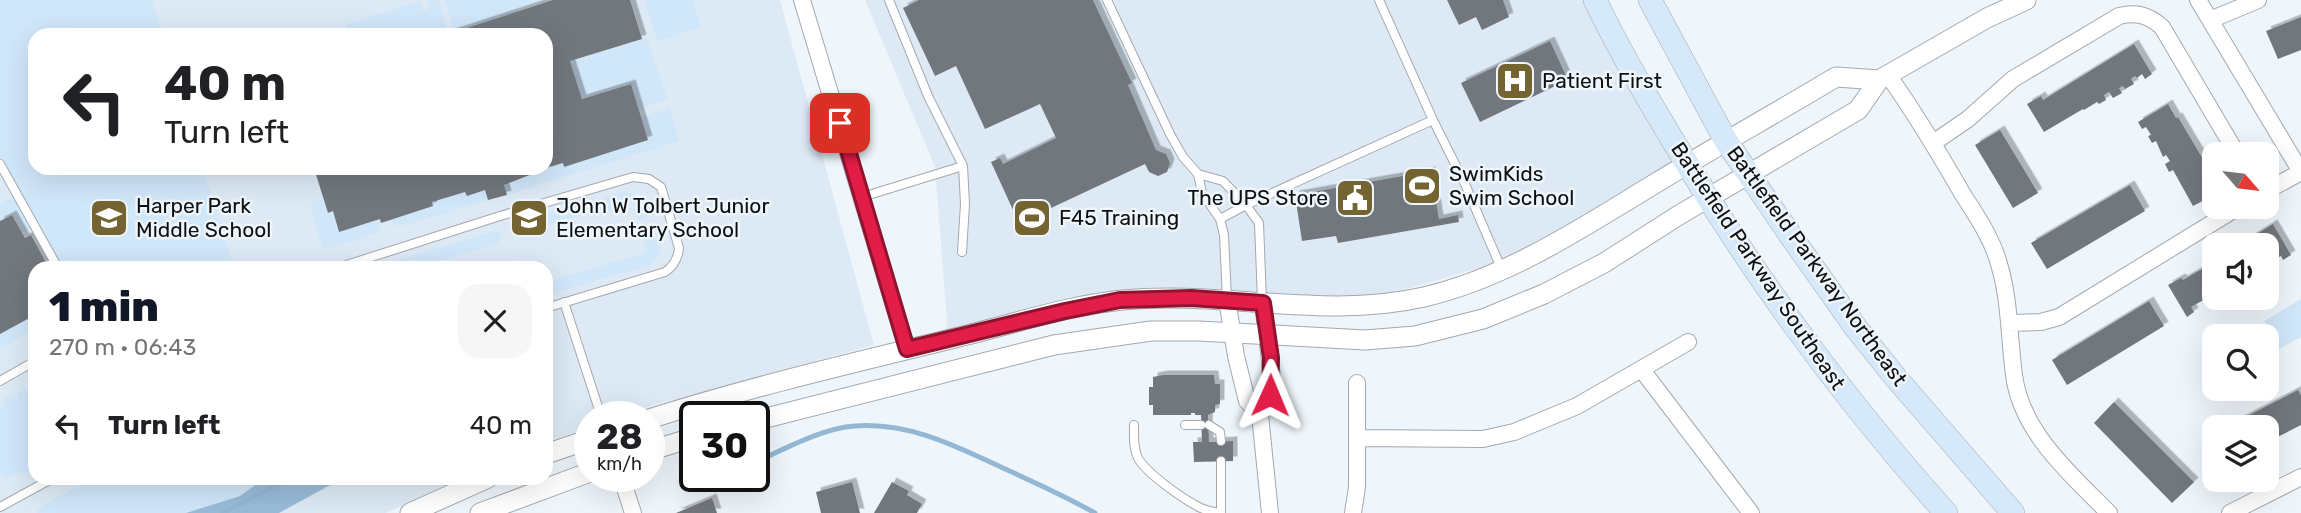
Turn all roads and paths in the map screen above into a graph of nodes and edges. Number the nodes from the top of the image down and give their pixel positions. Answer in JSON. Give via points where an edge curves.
{"nodes":[{"id":1,"x":802,"y":0,"type":"edge"},
{"id":2,"x":889,"y":0,"type":"edge"},
{"id":3,"x":1107,"y":0,"type":"edge"},
{"id":4,"x":1379,"y":0,"type":"edge"},
{"id":5,"x":1595,"y":0,"type":"edge"},
{"id":6,"x":1650,"y":0,"type":"edge"},
{"id":7,"x":2026,"y":0,"type":"edge"},
{"id":8,"x":2198,"y":0,"type":"edge"},
{"id":9,"x":2258,"y":0,"type":"edge"},
{"id":10,"x":2210,"y":20,"type":"junction"},
{"id":11,"x":1884,"y":77,"type":"junction"},
{"id":12,"x":1433,"y":120,"type":"junction"},
{"id":13,"x":1726,"y":141,"type":"junction"},
{"id":14,"x":2230,"y":142,"type":"edge"},
{"id":15,"x":1933,"y":143,"type":"junction"},
{"id":16,"x":0,"y":164,"type":"edge"},
{"id":17,"x":1687,"y":164,"type":"junction"},
{"id":18,"x":963,"y":166,"type":"junction"},
{"id":19,"x":2301,"y":172,"type":"edge"},
{"id":20,"x":1198,"y":174,"type":"junction"},
{"id":21,"x":1749,"y":175,"type":"junction"},
{"id":22,"x":2279,"y":184,"type":"edge"},
{"id":23,"x":862,"y":197,"type":"junction"},
{"id":24,"x":1708,"y":198,"type":"junction"},
{"id":25,"x":1246,"y":205,"type":"junction"},
{"id":26,"x":1220,"y":219,"type":"junction"},
{"id":27,"x":2219,"y":219,"type":"edge"},
{"id":28,"x":962,"y":252,"type":"dead end"},
{"id":29,"x":54,"y":261,"type":"edge"},
{"id":30,"x":359,"y":261,"type":"edge"},
{"id":31,"x":1501,"y":269,"type":"junction"},
{"id":32,"x":1227,"y":299,"type":"junction"},
{"id":33,"x":564,"y":302,"type":"junction"},
{"id":34,"x":1263,"y":303,"type":"junction"},
{"id":35,"x":553,"y":305,"type":"edge"},
{"id":36,"x":2010,"y":323,"type":"junction"},
{"id":37,"x":1232,"y":334,"type":"junction"},
{"id":38,"x":1268,"y":336,"type":"junction"},
{"id":39,"x":1688,"y":342,"type":"dead end"},
{"id":40,"x":907,"y":349,"type":"junction"},
{"id":41,"x":28,"y":365,"type":"edge"},
{"id":42,"x":1642,"y":370,"type":"junction"},
{"id":43,"x":0,"y":382,"type":"edge"},
{"id":44,"x":1357,"y":383,"type":"dead end"},
{"id":45,"x":596,"y":401,"type":"edge"},
{"id":46,"x":665,"y":414,"type":"edge"},
{"id":47,"x":1260,"y":415,"type":"junction"},
{"id":48,"x":770,"y":417,"type":"edge"},
{"id":49,"x":1134,"y":425,"type":"dead end"},
{"id":50,"x":1185,"y":425,"type":"dead end"},
{"id":51,"x":1357,"y":438,"type":"junction"},
{"id":52,"x":1221,"y":441,"type":"dead end"},
{"id":53,"x":574,"y":444,"type":"edge"},
{"id":54,"x":553,"y":452,"type":"edge"},
{"id":55,"x":1221,"y":461,"type":"dead end"},
{"id":56,"x":2301,"y":477,"type":"edge"},
{"id":57,"x":574,"y":478,"type":"edge"},
{"id":58,"x":40,"y":485,"type":"edge"},
{"id":59,"x":472,"y":485,"type":"edge"},
{"id":60,"x":626,"y":492,"type":"edge"},
{"id":61,"x":0,"y":507,"type":"edge"},
{"id":62,"x":410,"y":513,"type":"edge"},
{"id":63,"x":480,"y":513,"type":"edge"},
{"id":64,"x":633,"y":513,"type":"edge"},
{"id":65,"x":1220,"y":513,"type":"edge"},
{"id":66,"x":1270,"y":513,"type":"edge"},
{"id":67,"x":1353,"y":513,"type":"edge"},
{"id":68,"x":1751,"y":513,"type":"edge"},
{"id":69,"x":1947,"y":513,"type":"edge"},
{"id":70,"x":2013,"y":513,"type":"edge"},
{"id":71,"x":2109,"y":513,"type":"edge"},
{"id":72,"x":2230,"y":513,"type":"edge"}],
"edges":[{"from":1,"to":23,"type":"street"},
{"from":2,"to":18,"type":"lane"},
{"from":3,"to":20,"type":"lane","via":[[1170,134]]},
{"from":4,"to":12,"type":"lane"},
{"from":5,"to":17,"type":"main road","name":"Battlefield Parkway Southeast"},
{"from":6,"to":13,"type":"main road","name":"Battlefield Parkway Northeast"},
{"from":7,"to":11,"type":"street"},
{"from":8,"to":10,"type":"street"},
{"from":9,"to":10,"type":"street"},
{"from":10,"to":19,"type":"street"},
{"from":11,"to":13,"type":"street","via":[[1836,77]]},
{"from":11,"to":15,"type":"street"},
{"from":11,"to":21,"type":"street","via":[[1858,110]]},
{"from":12,"to":25,"type":"lane"},
{"from":12,"to":31,"type":"lane"},
{"from":13,"to":17,"type":"street"},
{"from":13,"to":21,"type":"main road","name":"Battlefield Parkway Northeast"},
{"from":14,"to":15,"type":"street","via":[[2162,27],[2153,19],[2131,13],[2013,79]]},
{"from":15,"to":36,"type":"street","via":[[1991,241]]},
{"from":16,"to":29,"type":"lane"},
{"from":17,"to":24,"type":"main road","name":"Battlefield Parkway Southeast"},
{"from":17,"to":31,"type":"street","via":[[1552,246]]},
{"from":18,"to":23,"type":"lane"},
{"from":18,"to":28,"type":"lane"},
{"from":19,"to":22,"type":"street"},
{"from":20,"to":25,"type":"lane","via":[[1223,181]]},
{"from":20,"to":26,"type":"lane","via":[[1202,193]]},
{"from":21,"to":24,"type":"street"},
{"from":21,"to":70,"type":"main road","name":"Battlefield Parkway Northeast","via":[[1856,328]]},
{"from":23,"to":40,"type":"street"},
{"from":24,"to":38,"type":"street","via":[[1571,282],[1483,320],[1415,336],[1365,340]]},
{"from":24,"to":69,"type":"main road","name":"Battlefield Parkway Southeast","via":[[1811,352]]},
{"from":25,"to":26,"type":"lane"},
{"from":25,"to":34,"type":"lane","via":[[1259,223]]},
{"from":26,"to":32,"type":"lane"},
{"from":27,"to":36,"type":"street","via":[[2059,317]]},
{"from":30,"to":33,"type":"lane","via":[[633,177],[661,187],[679,248],[672,267]]},
{"from":31,"to":34,"type":"street","via":[[1425,297],[1381,304],[1302,307]]},
{"from":32,"to":34,"type":"street"},
{"from":32,"to":37,"type":"street"},
{"from":32,"to":40,"type":"street","via":[[1120,300]]},
{"from":33,"to":35,"type":"lane"},
{"from":33,"to":45,"type":"lane"},
{"from":34,"to":38,"type":"street"},
{"from":36,"to":71,"type":"street","via":[[2014,378],[2030,423],[2046,447]]},
{"from":37,"to":38,"type":"street"},
{"from":37,"to":47,"type":"street","via":[[1247,401]]},
{"from":37,"to":48,"type":"street","via":[[1151,331],[1054,345]]},
{"from":38,"to":47,"type":"street","via":[[1271,386]]},
{"from":39,"to":42,"type":"street"},
{"from":40,"to":46,"type":"street"},
{"from":41,"to":43,"type":"lane"},
{"from":42,"to":51,"type":"street","via":[[1577,406],[1499,436]]},
{"from":42,"to":68,"type":"street"},
{"from":44,"to":51,"type":"street"},
{"from":47,"to":66,"type":"street"},
{"from":49,"to":65,"type":"lane","via":[[1138,459],[1150,472],[1186,500]]},
{"from":50,"to":52,"type":"lane","via":[[1205,425],[1220,432]]},
{"from":51,"to":67,"type":"street"},
{"from":53,"to":54,"type":"street"},
{"from":55,"to":65,"type":"lane"},
{"from":56,"to":72,"type":"street"},
{"from":57,"to":63,"type":"street"},
{"from":58,"to":61,"type":"lane"},
{"from":59,"to":62,"type":"street"},
{"from":60,"to":64,"type":"street"}]}
